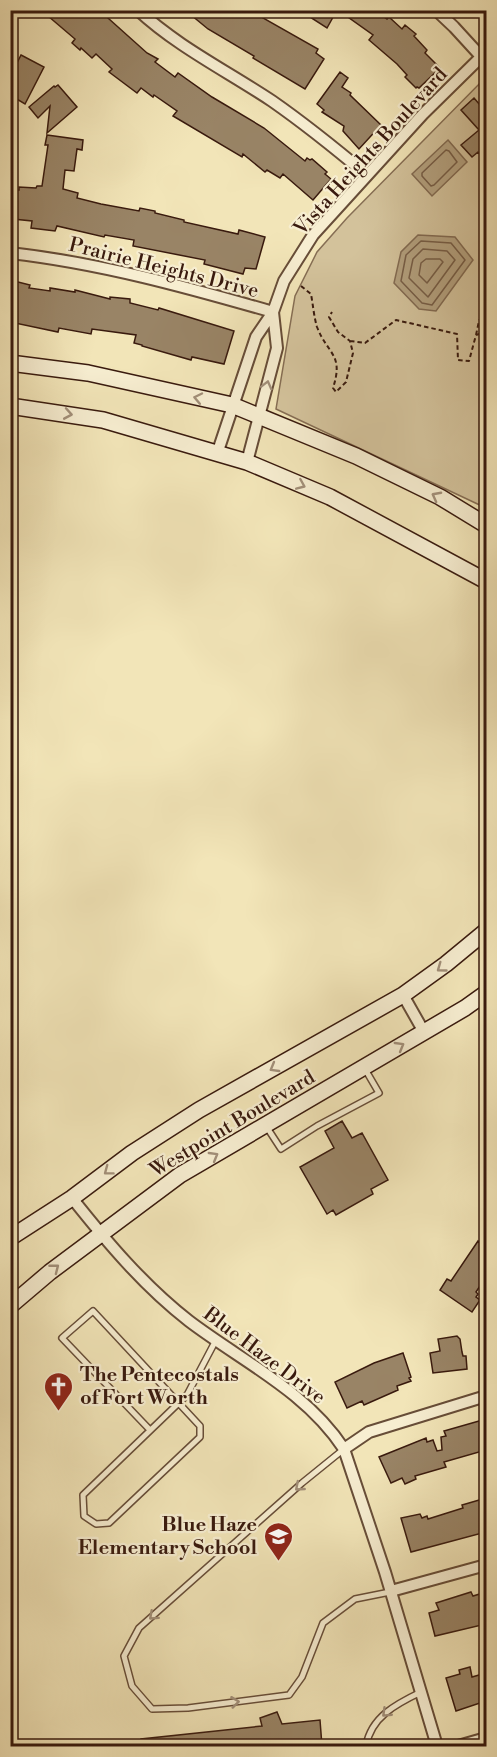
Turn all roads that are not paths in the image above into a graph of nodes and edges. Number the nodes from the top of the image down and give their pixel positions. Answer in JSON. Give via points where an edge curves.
{"nodes":[{"id":1,"x":138,"y":10,"type":"edge"},
{"id":2,"x":436,"y":10,"type":"edge"},
{"id":3,"x":485,"y":57,"type":"edge"},
{"id":4,"x":367,"y":175,"type":"junction"},
{"id":5,"x":10,"y":253,"type":"edge"},
{"id":6,"x":273,"y":312,"type":"junction"},
{"id":7,"x":10,"y":363,"type":"edge"},
{"id":8,"x":232,"y":405,"type":"junction"},
{"id":9,"x":10,"y":406,"type":"edge"},
{"id":10,"x":260,"y":416,"type":"junction"},
{"id":11,"x":217,"y":454,"type":"junction"},
{"id":12,"x":247,"y":462,"type":"junction"},
{"id":13,"x":486,"y":525,"type":"edge"},
{"id":14,"x":486,"y":581,"type":"edge"},
{"id":15,"x":486,"y":931,"type":"edge"},
{"id":16,"x":486,"y":993,"type":"edge"},
{"id":17,"x":403,"y":995,"type":"junction"},
{"id":18,"x":424,"y":1032,"type":"junction"},
{"id":19,"x":364,"y":1068,"type":"junction"},
{"id":20,"x":266,"y":1125,"type":"junction"},
{"id":21,"x":72,"y":1198,"type":"junction"},
{"id":22,"x":101,"y":1233,"type":"junction"},
{"id":23,"x":10,"y":1238,"type":"edge"},
{"id":24,"x":10,"y":1306,"type":"edge"},
{"id":25,"x":216,"y":1340,"type":"junction"},
{"id":26,"x":486,"y":1396,"type":"edge"},
{"id":27,"x":179,"y":1402,"type":"junction"},
{"id":28,"x":150,"y":1430,"type":"junction"},
{"id":29,"x":344,"y":1449,"type":"junction"},
{"id":30,"x":486,"y":1565,"type":"edge"},
{"id":31,"x":391,"y":1591,"type":"junction"},
{"id":32,"x":421,"y":1692,"type":"junction"},
{"id":33,"x":486,"y":1738,"type":"edge"},
{"id":34,"x":366,"y":1746,"type":"edge"},
{"id":35,"x":437,"y":1746,"type":"edge"},
{"id":36,"x":458,"y":1746,"type":"edge"}],
"edges":[{"from":1,"to":4,"type":"street","via":[[202,58],[318,134]]},
{"from":2,"to":3,"type":"street"},
{"from":3,"to":4,"type":"street","name":"Vista Heights Boulevard","via":[[423,114]]},
{"from":4,"to":6,"type":"street","name":"Vista Heights Boulevard","via":[[313,235],[284,281]]},
{"from":5,"to":6,"type":"street","name":"Prairie Heights Drive","via":[[141,275]]},
{"from":6,"to":8,"type":"street","name":"Vista Heights Boulevard","via":[[256,337]]},
{"from":10,"to":6,"type":"street","name":"Vista Heights Boulevard","one_way":true,"via":[[277,348]]},
{"from":8,"to":7,"type":"main road","one_way":true,"via":[[88,374]]},
{"from":8,"to":10,"type":"main road"},
{"from":8,"to":11,"type":"street","name":"Vista Heights Boulevard"},
{"from":9,"to":11,"type":"main road","one_way":true,"via":[[103,420]]},
{"from":10,"to":12,"type":"street","name":"Vista Heights Boulevard"},
{"from":13,"to":10,"type":"main road","one_way":true,"via":[[440,497],[356,456]]},
{"from":11,"to":12,"type":"main road"},
{"from":12,"to":14,"type":"main road","one_way":true,"via":[[330,497]]},
{"from":15,"to":17,"type":"main road","name":"Westpoint Boulevard","one_way":true},
{"from":16,"to":18,"type":"main road","name":"Westpoint Boulevard"},
{"from":17,"to":18,"type":"street"},
{"from":17,"to":21,"type":"main road","name":"Westpoint Boulevard","one_way":true,"via":[[200,1110],[132,1153]]},
{"from":19,"to":18,"type":"main road","name":"Westpoint Boulevard","one_way":true},
{"from":19,"to":20,"type":"main road","name":"Westpoint Boulevard"},
{"from":19,"to":20,"type":"lane","via":[[379,1093],[281,1149]]},
{"from":22,"to":20,"type":"main road","name":"Westpoint Boulevard","one_way":true,"via":[[180,1175]]},
{"from":21,"to":22,"type":"street","name":"Blue Haze Drive"},
{"from":21,"to":23,"type":"main road","name":"Westpoint Boulevard"},
{"from":24,"to":22,"type":"main road","name":"Westpoint Boulevard","one_way":true},
{"from":22,"to":25,"type":"street","name":"Blue Haze Drive","via":[[140,1279]]},
{"from":25,"to":27,"type":"lane","via":[[187,1395]]},
{"from":25,"to":29,"type":"street","name":"Blue Haze Drive","via":[[297,1396],[333,1432]]},
{"from":26,"to":29,"type":"street","via":[[369,1432]]},
{"from":27,"to":28,"type":"lane"},
{"from":27,"to":28,"type":"lane","via":[[93,1311],[62,1338]]},
{"from":27,"to":28,"type":"lane","via":[[200,1426],[200,1437],[109,1523],[96,1524],[84,1516],[83,1495]]},
{"from":29,"to":31,"type":"street","name":"Blue Haze Drive"},
{"from":29,"to":31,"type":"lane","one_way":true,"via":[[139,1628],[124,1656],[132,1686],[152,1708],[188,1708],[289,1695],[302,1677],[323,1623],[355,1599]]},
{"from":30,"to":31,"type":"street"},
{"from":31,"to":32,"type":"street","name":"Blue Haze Drive"},
{"from":32,"to":34,"type":"lane","one_way":true,"via":[[382,1714],[368,1734]]},
{"from":32,"to":35,"type":"street","name":"Blue Haze Drive"},
{"from":33,"to":36,"type":"street"}]}
